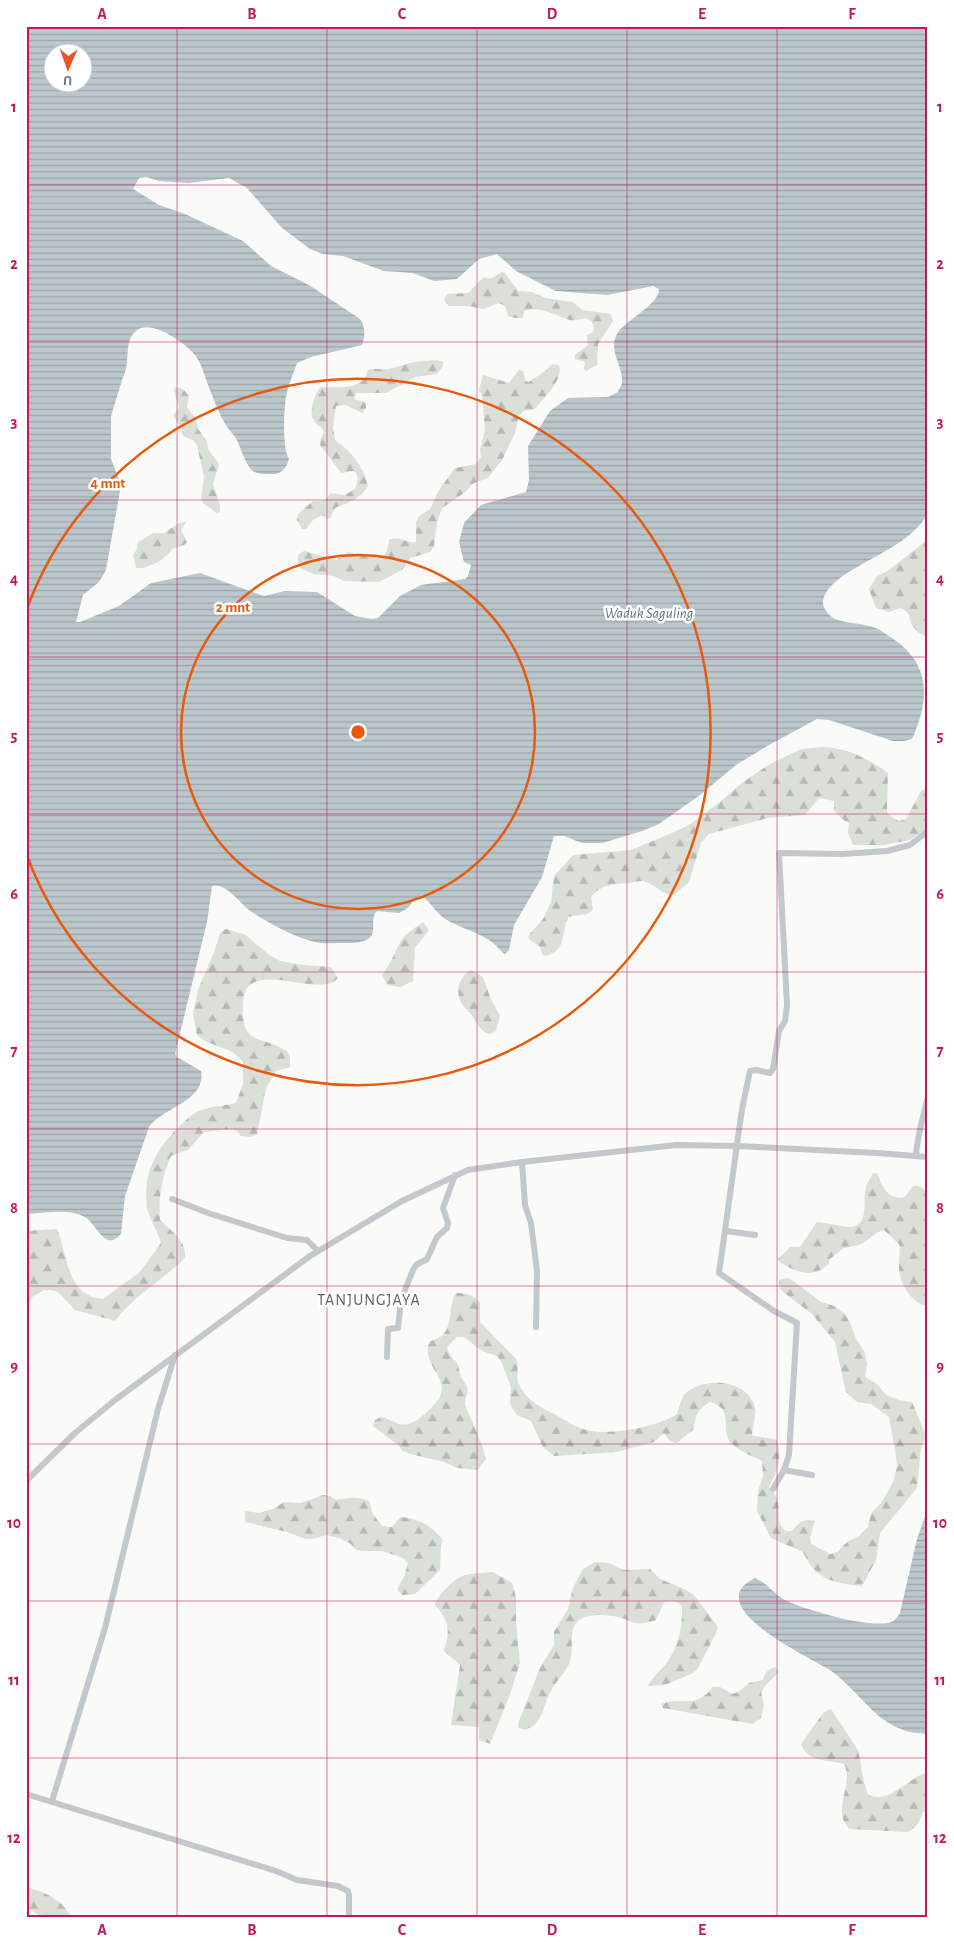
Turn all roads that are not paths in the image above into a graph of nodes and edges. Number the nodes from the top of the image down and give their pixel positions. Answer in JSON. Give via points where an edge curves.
{"nodes":[{"id":1,"x":928,"y":831,"type":"edge"},
{"id":2,"x":928,"y":1097,"type":"edge"},
{"id":3,"x":737,"y":1146,"type":"junction"},
{"id":4,"x":916,"y":1156,"type":"junction"},
{"id":5,"x":928,"y":1157,"type":"edge"},
{"id":6,"x":522,"y":1162,"type":"junction"},
{"id":7,"x":455,"y":1175,"type":"junction"},
{"id":8,"x":172,"y":1198,"type":"dead end"},
{"id":9,"x":726,"y":1231,"type":"junction"},
{"id":10,"x":755,"y":1235,"type":"dead end"},
{"id":11,"x":318,"y":1251,"type":"junction"},
{"id":12,"x":536,"y":1327,"type":"dead end"},
{"id":13,"x":175,"y":1355,"type":"junction"},
{"id":14,"x":387,"y":1357,"type":"dead end"},
{"id":15,"x":784,"y":1470,"type":"junction"},
{"id":16,"x":812,"y":1475,"type":"dead end"},
{"id":17,"x":26,"y":1481,"type":"edge"},
{"id":18,"x":773,"y":1489,"type":"dead end"},
{"id":19,"x":26,"y":1794,"type":"edge"},
{"id":20,"x":52,"y":1801,"type":"junction"},
{"id":21,"x":348,"y":1917,"type":"edge"}],
"edges":[{"from":1,"to":3,"type":"street","via":[[910,844],[887,851],[779,853],[785,1021],[778,1031],[773,1069],[770,1072],[750,1071]]},
{"from":2,"to":4,"type":"street"},
{"from":3,"to":4,"type":"street"},
{"from":3,"to":6,"type":"street","via":[[676,1145]]},
{"from":3,"to":9,"type":"street"},
{"from":4,"to":5,"type":"street"},
{"from":6,"to":7,"type":"street","via":[[474,1168]]},
{"from":6,"to":12,"type":"street","via":[[525,1205],[531,1223],[537,1271]]},
{"from":7,"to":11,"type":"street","via":[[402,1201]]},
{"from":7,"to":14,"type":"street","via":[[443,1208],[447,1228],[437,1237],[427,1259],[416,1264],[413,1270],[401,1300],[398,1328],[388,1329]]},
{"from":8,"to":11,"type":"street","via":[[265,1231],[307,1240]]},
{"from":9,"to":10,"type":"street"},
{"from":9,"to":15,"type":"street","via":[[719,1273],[797,1323],[789,1455]]},
{"from":11,"to":13,"type":"street"},
{"from":13,"to":17,"type":"street","via":[[75,1433]]},
{"from":13,"to":20,"type":"street","via":[[158,1409],[105,1628]]},
{"from":15,"to":16,"type":"street"},
{"from":15,"to":18,"type":"street"},
{"from":19,"to":20,"type":"street"},
{"from":20,"to":21,"type":"street","via":[[276,1870],[297,1880],[342,1887],[349,1895]]}]}
